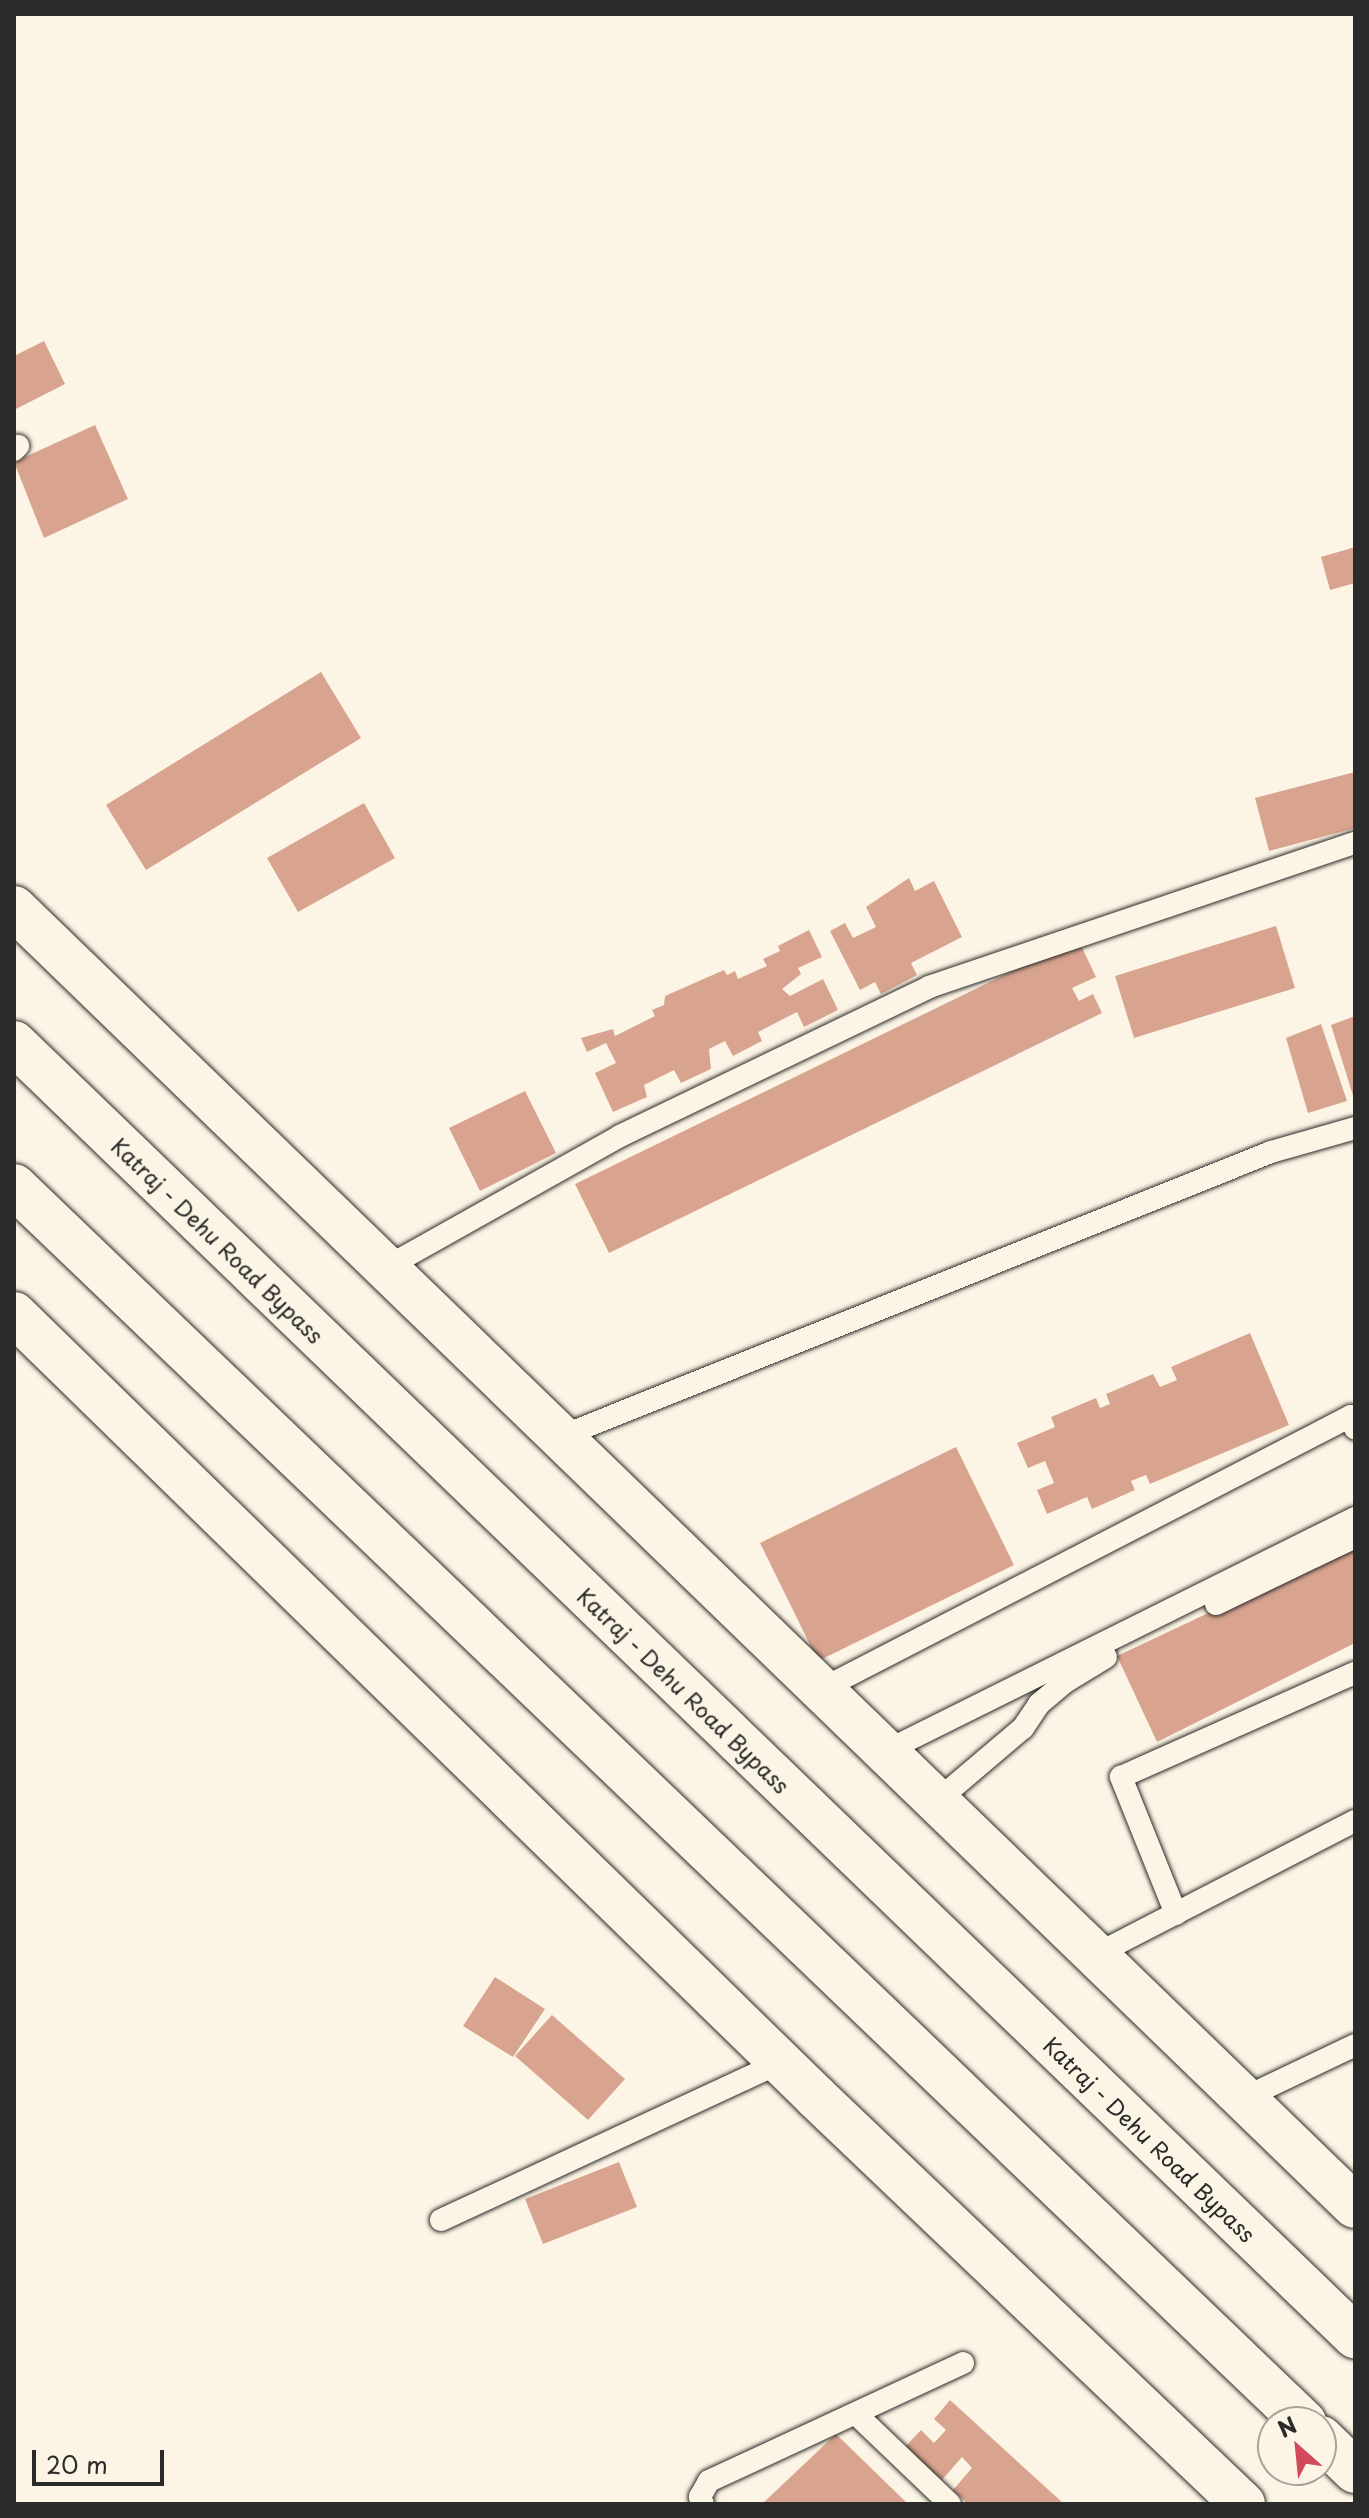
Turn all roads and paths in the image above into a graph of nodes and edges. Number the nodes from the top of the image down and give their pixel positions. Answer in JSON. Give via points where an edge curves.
{"nodes":[{"id":1,"x":1355,"y":843,"type":"edge"},
{"id":2,"x":14,"y":908,"type":"edge"},
{"id":3,"x":14,"y":1043,"type":"edge"},
{"id":4,"x":1355,"y":1128,"type":"edge"},
{"id":5,"x":14,"y":1186,"type":"edge"},
{"id":6,"x":385,"y":1268,"type":"junction"},
{"id":7,"x":14,"y":1314,"type":"edge"},
{"id":8,"x":1355,"y":1428,"type":"edge"},
{"id":9,"x":560,"y":1437,"type":"junction"},
{"id":10,"x":1355,"y":1518,"type":"edge"},
{"id":11,"x":1355,"y":1537,"type":"edge"},
{"id":12,"x":1355,"y":1673,"type":"edge"},
{"id":13,"x":822,"y":1689,"type":"junction"},
{"id":14,"x":886,"y":1751,"type":"junction"},
{"id":15,"x":938,"y":1800,"type":"junction"},
{"id":16,"x":1355,"y":1821,"type":"edge"},
{"id":17,"x":1176,"y":1914,"type":"junction"},
{"id":18,"x":1097,"y":1954,"type":"junction"},
{"id":19,"x":1355,"y":2045,"type":"edge"},
{"id":20,"x":781,"y":2062,"type":"junction"},
{"id":21,"x":1242,"y":2099,"type":"junction"},
{"id":22,"x":1355,"y":2206,"type":"edge"},
{"id":23,"x":441,"y":2220,"type":"dead end"},
{"id":24,"x":1355,"y":2336,"type":"edge"},
{"id":25,"x":963,"y":2363,"type":"dead end"},
{"id":26,"x":1287,"y":2406,"type":"edge"},
{"id":27,"x":858,"y":2416,"type":"junction"},
{"id":28,"x":1337,"y":2454,"type":"edge"},
{"id":29,"x":1355,"y":2471,"type":"edge"},
{"id":30,"x":703,"y":2504,"type":"edge"},
{"id":31,"x":950,"y":2504,"type":"edge"},
{"id":32,"x":1243,"y":2504,"type":"edge"}],
"edges":[{"from":1,"to":6,"type":"lane","via":[[929,987],[620,1136]]},
{"from":2,"to":6,"type":"main road"},
{"from":3,"to":24,"type":"main road","name":"Katraj - Dehu Road Bypass"},
{"from":4,"to":9,"type":"lane","via":[[1271,1152]]},
{"from":5,"to":26,"type":"main road"},
{"from":6,"to":9,"type":"main road"},
{"from":7,"to":20,"type":"main road"},
{"from":8,"to":13,"type":"lane","via":[[1351,1416]]},
{"from":9,"to":13,"type":"main road"},
{"from":10,"to":14,"type":"lane"},
{"from":11,"to":15,"type":"lane","via":[[1094,1662],[1039,1704],[1023,1728]]},
{"from":12,"to":17,"type":"lane","via":[[1121,1777]]},
{"from":13,"to":14,"type":"main road"},
{"from":14,"to":15,"type":"main road"},
{"from":15,"to":18,"type":"main road"},
{"from":16,"to":17,"type":"lane"},
{"from":17,"to":18,"type":"lane"},
{"from":18,"to":21,"type":"main road"},
{"from":19,"to":21,"type":"lane"},
{"from":20,"to":23,"type":"lane"},
{"from":20,"to":32,"type":"main road"},
{"from":21,"to":22,"type":"main road"},
{"from":25,"to":27,"type":"lane"},
{"from":27,"to":30,"type":"lane","via":[[709,2481],[700,2497]]},
{"from":27,"to":31,"type":"lane"},
{"from":28,"to":29,"type":"main road"}]}
